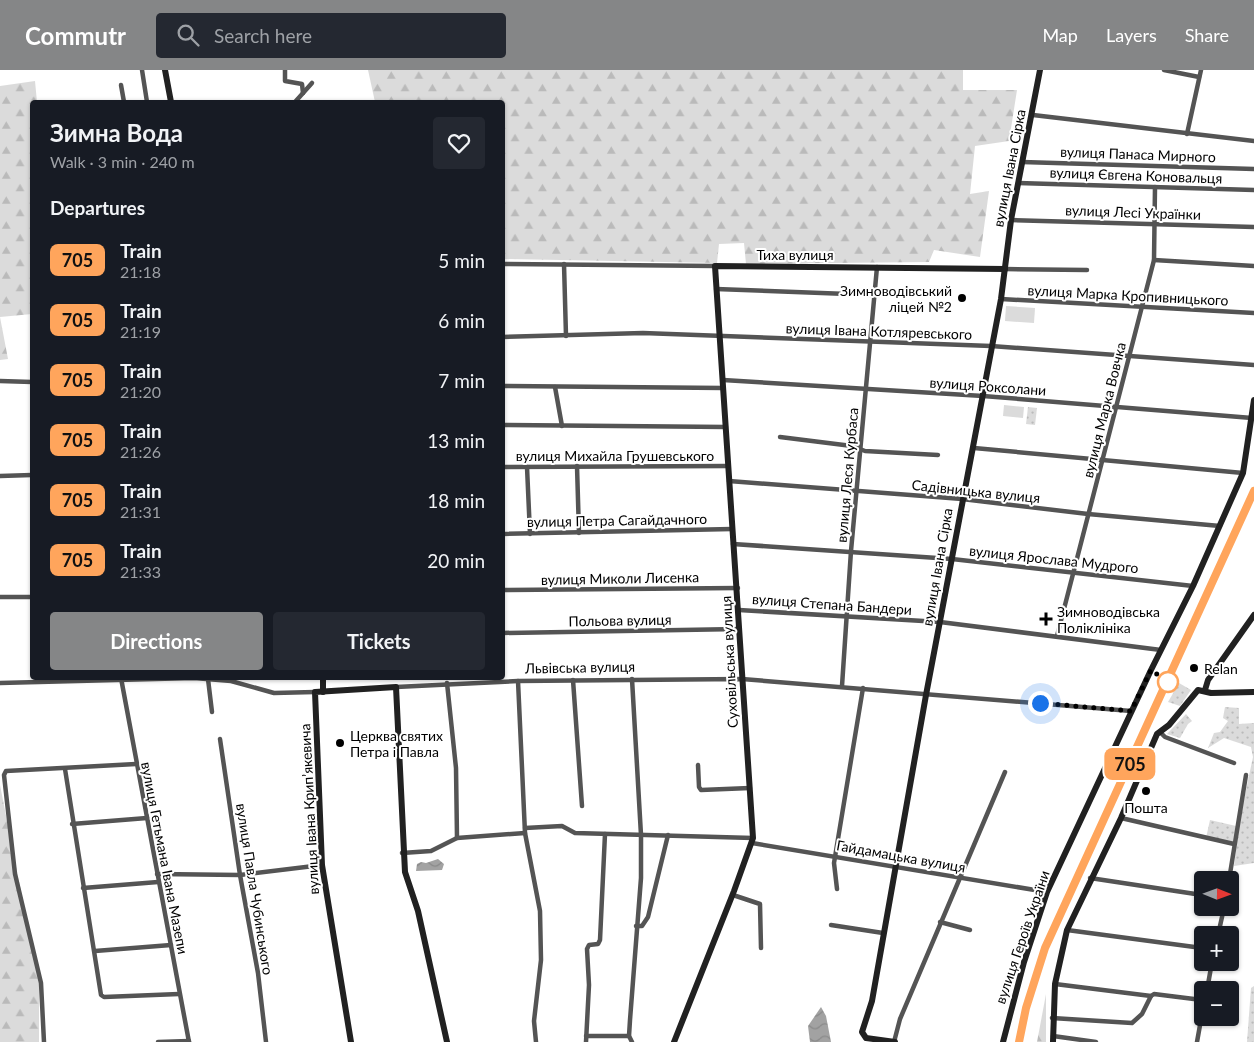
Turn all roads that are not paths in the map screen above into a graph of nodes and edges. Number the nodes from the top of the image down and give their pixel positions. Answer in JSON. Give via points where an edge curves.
{"nodes":[{"id":1,"x":142,"y":70,"type":"edge"},
{"id":2,"x":165,"y":70,"type":"edge"},
{"id":3,"x":285,"y":70,"type":"edge"},
{"id":4,"x":1040,"y":70,"type":"edge"},
{"id":5,"x":1164,"y":70,"type":"edge"},
{"id":6,"x":1201,"y":70,"type":"edge"},
{"id":7,"x":1199,"y":77,"type":"junction"},
{"id":8,"x":312,"y":83,"type":"dead end"},
{"id":9,"x":121,"y":85,"type":"dead end"},
{"id":10,"x":303,"y":93,"type":"junction"},
{"id":11,"x":124,"y":100,"type":"edge"},
{"id":12,"x":147,"y":100,"type":"edge"},
{"id":13,"x":171,"y":100,"type":"edge"},
{"id":14,"x":297,"y":100,"type":"edge"},
{"id":15,"x":1033,"y":116,"type":"junction"},
{"id":16,"x":1187,"y":134,"type":"junction"},
{"id":17,"x":1254,"y":141,"type":"edge"},
{"id":18,"x":1022,"y":162,"type":"junction"},
{"id":19,"x":1254,"y":169,"type":"edge"},
{"id":20,"x":1018,"y":183,"type":"junction"},
{"id":21,"x":1155,"y":187,"type":"junction"},
{"id":22,"x":1254,"y":190,"type":"edge"},
{"id":23,"x":1011,"y":220,"type":"junction"},
{"id":24,"x":1155,"y":223,"type":"junction"},
{"id":25,"x":1254,"y":227,"type":"edge"},
{"id":26,"x":1154,"y":260,"type":"junction"},
{"id":27,"x":505,"y":264,"type":"edge"},
{"id":28,"x":564,"y":264,"type":"junction"},
{"id":29,"x":715,"y":266,"type":"junction"},
{"id":30,"x":1254,"y":266,"type":"edge"},
{"id":31,"x":877,"y":267,"type":"junction"},
{"id":32,"x":1005,"y":269,"type":"junction"},
{"id":33,"x":1087,"y":270,"type":"dead end"},
{"id":34,"x":716,"y":289,"type":"junction"},
{"id":35,"x":874,"y":295,"type":"junction"},
{"id":36,"x":1001,"y":299,"type":"junction"},
{"id":37,"x":1142,"y":308,"type":"junction"},
{"id":38,"x":1254,"y":313,"type":"edge"},
{"id":39,"x":566,"y":336,"type":"junction"},
{"id":40,"x":719,"y":336,"type":"junction"},
{"id":41,"x":505,"y":337,"type":"edge"},
{"id":42,"x":870,"y":342,"type":"junction"},
{"id":43,"x":991,"y":346,"type":"junction"},
{"id":44,"x":1130,"y":356,"type":"junction"},
{"id":45,"x":1254,"y":364,"type":"edge"},
{"id":46,"x":723,"y":380,"type":"junction"},
{"id":47,"x":0,"y":381,"type":"edge"},
{"id":48,"x":30,"y":382,"type":"edge"},
{"id":49,"x":505,"y":386,"type":"edge"},
{"id":50,"x":555,"y":387,"type":"junction"},
{"id":51,"x":723,"y":388,"type":"junction"},
{"id":52,"x":866,"y":389,"type":"junction"},
{"id":53,"x":983,"y":396,"type":"junction"},
{"id":54,"x":1254,"y":400,"type":"edge"},
{"id":55,"x":1116,"y":407,"type":"junction"},
{"id":56,"x":1252,"y":418,"type":"junction"},
{"id":57,"x":505,"y":425,"type":"edge"},
{"id":58,"x":562,"y":426,"type":"junction"},
{"id":59,"x":726,"y":427,"type":"junction"},
{"id":60,"x":780,"y":437,"type":"dead end"},
{"id":61,"x":974,"y":448,"type":"junction"},
{"id":62,"x":860,"y":450,"type":"junction"},
{"id":63,"x":938,"y":455,"type":"dead end"},
{"id":64,"x":1103,"y":459,"type":"junction"},
{"id":65,"x":577,"y":466,"type":"junction"},
{"id":66,"x":728,"y":466,"type":"junction"},
{"id":67,"x":505,"y":467,"type":"edge"},
{"id":68,"x":526,"y":467,"type":"junction"},
{"id":69,"x":1242,"y":473,"type":"junction"},
{"id":70,"x":30,"y":475,"type":"edge"},
{"id":71,"x":0,"y":476,"type":"edge"},
{"id":72,"x":729,"y":481,"type":"junction"},
{"id":73,"x":856,"y":491,"type":"junction"},
{"id":74,"x":962,"y":499,"type":"junction"},
{"id":75,"x":1088,"y":514,"type":"junction"},
{"id":76,"x":1221,"y":526,"type":"junction"},
{"id":77,"x":732,"y":529,"type":"junction"},
{"id":78,"x":579,"y":533,"type":"junction"},
{"id":79,"x":505,"y":534,"type":"edge"},
{"id":80,"x":530,"y":534,"type":"junction"},
{"id":81,"x":733,"y":544,"type":"junction"},
{"id":82,"x":851,"y":551,"type":"junction"},
{"id":83,"x":952,"y":559,"type":"junction"},
{"id":84,"x":1073,"y":572,"type":"junction"},
{"id":85,"x":1193,"y":586,"type":"junction"},
{"id":86,"x":738,"y":588,"type":"junction"},
{"id":87,"x":505,"y":590,"type":"edge"},
{"id":88,"x":30,"y":596,"type":"edge"},
{"id":89,"x":0,"y":597,"type":"edge"},
{"id":90,"x":739,"y":610,"type":"junction"},
{"id":91,"x":1254,"y":615,"type":"edge"},
{"id":92,"x":847,"y":616,"type":"junction"},
{"id":93,"x":940,"y":622,"type":"junction"},
{"id":94,"x":739,"y":630,"type":"junction"},
{"id":95,"x":505,"y":633,"type":"edge"},
{"id":96,"x":1057,"y":636,"type":"junction"},
{"id":97,"x":1161,"y":650,"type":"junction"},
{"id":98,"x":632,"y":679,"type":"junction"},
{"id":99,"x":742,"y":679,"type":"junction"},
{"id":100,"x":73,"y":680,"type":"edge"},
{"id":101,"x":121,"y":680,"type":"edge"},
{"id":102,"x":208,"y":680,"type":"edge"},
{"id":103,"x":231,"y":680,"type":"edge"},
{"id":104,"x":323,"y":680,"type":"edge"},
{"id":105,"x":432,"y":680,"type":"edge"},
{"id":106,"x":573,"y":680,"type":"junction"},
{"id":107,"x":518,"y":681,"type":"junction"},
{"id":108,"x":0,"y":683,"type":"edge"},
{"id":109,"x":447,"y":683,"type":"junction"},
{"id":110,"x":432,"y":684,"type":"junction"},
{"id":111,"x":842,"y":686,"type":"junction"},
{"id":112,"x":396,"y":687,"type":"junction"},
{"id":113,"x":863,"y":688,"type":"junction"},
{"id":114,"x":1205,"y":690,"type":"junction"},
{"id":115,"x":315,"y":692,"type":"junction"},
{"id":116,"x":324,"y":692,"type":"junction"},
{"id":117,"x":1254,"y":692,"type":"edge"},
{"id":118,"x":926,"y":695,"type":"junction"},
{"id":119,"x":1131,"y":711,"type":"junction"},
{"id":120,"x":212,"y":712,"type":"dead end"},
{"id":121,"x":1160,"y":732,"type":"junction"},
{"id":122,"x":220,"y":739,"type":"dead end"},
{"id":123,"x":1234,"y":763,"type":"dead end"},
{"id":124,"x":136,"y":764,"type":"junction"},
{"id":125,"x":698,"y":765,"type":"dead end"},
{"id":126,"x":65,"y":769,"type":"junction"},
{"id":127,"x":1005,"y":772,"type":"dead end"},
{"id":128,"x":1246,"y":774,"type":"dead end"},
{"id":129,"x":750,"y":788,"type":"junction"},
{"id":130,"x":582,"y":806,"type":"dead end"},
{"id":131,"x":147,"y":818,"type":"junction"},
{"id":132,"x":1121,"y":818,"type":"junction"},
{"id":133,"x":72,"y":824,"type":"junction"},
{"id":134,"x":525,"y":830,"type":"junction"},
{"id":135,"x":604,"y":834,"type":"junction"},
{"id":136,"x":641,"y":835,"type":"junction"},
{"id":137,"x":668,"y":835,"type":"junction"},
{"id":138,"x":457,"y":838,"type":"junction"},
{"id":139,"x":752,"y":841,"type":"junction"},
{"id":140,"x":1234,"y":844,"type":"junction"},
{"id":141,"x":402,"y":853,"type":"junction"},
{"id":142,"x":835,"y":856,"type":"junction"},
{"id":143,"x":322,"y":865,"type":"junction"},
{"id":144,"x":895,"y":866,"type":"junction"},
{"id":145,"x":1230,"y":871,"type":"edge"},
{"id":146,"x":157,"y":874,"type":"junction"},
{"id":147,"x":240,"y":875,"type":"junction"},
{"id":148,"x":958,"y":878,"type":"junction"},
{"id":149,"x":1090,"y":878,"type":"junction"},
{"id":150,"x":158,"y":882,"type":"junction"},
{"id":151,"x":83,"y":888,"type":"junction"},
{"id":152,"x":837,"y":889,"type":"dead end"},
{"id":153,"x":1047,"y":892,"type":"junction"},
{"id":154,"x":1194,"y":894,"type":"edge"},
{"id":155,"x":733,"y":895,"type":"junction"},
{"id":156,"x":940,"y":922,"type":"junction"},
{"id":157,"x":831,"y":925,"type":"dead end"},
{"id":158,"x":636,"y":926,"type":"junction"},
{"id":159,"x":970,"y":930,"type":"dead end"},
{"id":160,"x":1067,"y":930,"type":"junction"},
{"id":161,"x":883,"y":933,"type":"junction"},
{"id":162,"x":171,"y":945,"type":"junction"},
{"id":163,"x":1194,"y":947,"type":"edge"},
{"id":164,"x":762,"y":948,"type":"dead end"},
{"id":165,"x":95,"y":951,"type":"junction"},
{"id":166,"x":1055,"y":984,"type":"junction"},
{"id":167,"x":179,"y":994,"type":"junction"},
{"id":168,"x":1151,"y":996,"type":"junction"},
{"id":169,"x":1194,"y":999,"type":"edge"},
{"id":170,"x":1052,"y":1018,"type":"junction"},
{"id":171,"x":1200,"y":1026,"type":"edge"},
{"id":172,"x":586,"y":1036,"type":"junction"},
{"id":173,"x":1053,"y":1039,"type":"edge"},
{"id":174,"x":632,"y":1040,"type":"edge"},
{"id":175,"x":44,"y":1042,"type":"edge"},
{"id":176,"x":158,"y":1042,"type":"edge"},
{"id":177,"x":189,"y":1042,"type":"edge"},
{"id":178,"x":266,"y":1042,"type":"edge"},
{"id":179,"x":351,"y":1042,"type":"edge"},
{"id":180,"x":447,"y":1042,"type":"edge"},
{"id":181,"x":536,"y":1042,"type":"edge"},
{"id":182,"x":586,"y":1042,"type":"edge"},
{"id":183,"x":674,"y":1042,"type":"edge"},
{"id":184,"x":894,"y":1042,"type":"edge"},
{"id":185,"x":1003,"y":1042,"type":"edge"},
{"id":186,"x":1096,"y":1042,"type":"edge"},
{"id":187,"x":1197,"y":1042,"type":"edge"}],
"edges":[{"from":1,"to":12,"type":"street"},
{"from":2,"to":13,"type":"street"},
{"from":3,"to":10,"type":"street","via":[[285,81],[302,84]]},
{"from":4,"to":15,"type":"street","name":"вулиця Івана Сірка"},
{"from":5,"to":7,"type":"street"},
{"from":6,"to":7,"type":"street"},
{"from":7,"to":16,"type":"street"},
{"from":8,"to":10,"type":"street"},
{"from":9,"to":11,"type":"street"},
{"from":10,"to":14,"type":"street"},
{"from":15,"to":16,"type":"street"},
{"from":15,"to":18,"type":"street","name":"вулиця Івана Сірка"},
{"from":16,"to":17,"type":"street"},
{"from":18,"to":19,"type":"street","name":"вулиця Панаса Мирного"},
{"from":18,"to":20,"type":"street","name":"вулиця Івана Сірка"},
{"from":20,"to":21,"type":"street","name":"вулиця Євгена Коновальця"},
{"from":20,"to":23,"type":"street","name":"вулиця Івана Сірка"},
{"from":21,"to":22,"type":"street","name":"вулиця Євгена Коновальця"},
{"from":21,"to":24,"type":"street","name":"вулиця Марка Вовчка"},
{"from":23,"to":24,"type":"street","name":"вулиця Лесі Українки"},
{"from":23,"to":32,"type":"street","name":"вулиця Івана Сірка"},
{"from":24,"to":25,"type":"street","name":"вулиця Лесі Українки"},
{"from":24,"to":26,"type":"street","name":"вулиця Марка Вовчка"},
{"from":26,"to":30,"type":"street"},
{"from":26,"to":37,"type":"street","name":"вулиця Марка Вовчка"},
{"from":27,"to":28,"type":"street","name":"Тиха вулиця"},
{"from":28,"to":29,"type":"street","name":"Тиха вулиця"},
{"from":28,"to":39,"type":"street"},
{"from":29,"to":31,"type":"street","name":"Тиха вулиця"},
{"from":29,"to":34,"type":"street","name":"Суховільська вулиця"},
{"from":31,"to":32,"type":"street","name":"Тиха вулиця"},
{"from":31,"to":35,"type":"street","name":"вулиця Леся Курбаса"},
{"from":32,"to":33,"type":"street","name":"Тиха вулиця"},
{"from":32,"to":36,"type":"street","name":"вулиця Івана Сірка"},
{"from":34,"to":35,"type":"street"},
{"from":34,"to":40,"type":"street","name":"Суховільська вулиця"},
{"from":35,"to":42,"type":"street","name":"вулиця Леся Курбаса"},
{"from":36,"to":37,"type":"street","name":"вулиця Марка Кропивницького"},
{"from":36,"to":43,"type":"street","name":"вулиця Івана Сірка"},
{"from":37,"to":38,"type":"street","name":"вулиця Марка Кропивницького"},
{"from":37,"to":44,"type":"street","name":"вулиця Марка Вовчка"},
{"from":39,"to":40,"type":"street","name":"вулиця Івана Котляревського","via":[[643,333]]},
{"from":39,"to":41,"type":"street","name":"вулиця Івана Котляревського"},
{"from":40,"to":42,"type":"street","name":"вулиця Івана Котляревського"},
{"from":40,"to":46,"type":"street","name":"Суховільська вулиця"},
{"from":42,"to":43,"type":"street","name":"вулиця Івана Котляревського"},
{"from":42,"to":52,"type":"street","name":"вулиця Леся Курбаса"},
{"from":43,"to":44,"type":"street","name":"вулиця Івана Котляревського"},
{"from":43,"to":53,"type":"street","name":"вулиця Івана Сірка"},
{"from":44,"to":45,"type":"street","name":"вулиця Івана Котляревського"},
{"from":44,"to":55,"type":"street","name":"вулиця Марка Вовчка"},
{"from":46,"to":51,"type":"street","name":"Суховільська вулиця"},
{"from":46,"to":52,"type":"street","name":"вулиця Роксолани"},
{"from":47,"to":48,"type":"street"},
{"from":49,"to":50,"type":"street"},
{"from":50,"to":51,"type":"street"},
{"from":50,"to":58,"type":"street"},
{"from":51,"to":59,"type":"street","name":"Суховільська вулиця"},
{"from":52,"to":53,"type":"street","name":"вулиця Роксолани"},
{"from":52,"to":62,"type":"street","name":"вулиця Леся Курбаса"},
{"from":53,"to":55,"type":"street","name":"вулиця Роксолани"},
{"from":53,"to":61,"type":"street","name":"вулиця Івана Сірка"},
{"from":54,"to":56,"type":"street","name":"вулиця Героїв України"},
{"from":55,"to":56,"type":"street","name":"вулиця Роксолани"},
{"from":55,"to":64,"type":"street","name":"вулиця Марка Вовчка"},
{"from":56,"to":69,"type":"street","name":"вулиця Героїв України"},
{"from":57,"to":58,"type":"street"},
{"from":58,"to":59,"type":"street"},
{"from":59,"to":66,"type":"street","name":"Суховільська вулиця"},
{"from":60,"to":62,"type":"street","via":[[852,446]]},
{"from":61,"to":64,"type":"street"},
{"from":61,"to":74,"type":"street","name":"вулиця Івана Сірка"},
{"from":62,"to":63,"type":"street"},
{"from":62,"to":73,"type":"street","name":"вулиця Леся Курбаса"},
{"from":64,"to":69,"type":"street"},
{"from":64,"to":75,"type":"street","name":"вулиця Марка Вовчка"},
{"from":65,"to":66,"type":"street","name":"вулиця Михайла Грушевського"},
{"from":65,"to":68,"type":"street","name":"вулиця Михайла Грушевського"},
{"from":65,"to":78,"type":"street"},
{"from":66,"to":72,"type":"street","name":"Суховільська вулиця"},
{"from":67,"to":68,"type":"street","name":"вулиця Михайла Грушевського"},
{"from":68,"to":80,"type":"street"},
{"from":69,"to":76,"type":"street","name":"вулиця Героїв України"},
{"from":70,"to":71,"type":"street"},
{"from":72,"to":73,"type":"street","name":"Садівницька вулиця"},
{"from":72,"to":77,"type":"street","name":"Суховільська вулиця"},
{"from":73,"to":74,"type":"street","name":"Садівницька вулиця"},
{"from":73,"to":82,"type":"street","name":"вулиця Леся Курбаса"},
{"from":74,"to":75,"type":"street","name":"Садівницька вулиця"},
{"from":74,"to":83,"type":"street","name":"вулиця Івана Сірка"},
{"from":75,"to":76,"type":"street","name":"Садівницька вулиця"},
{"from":75,"to":84,"type":"street","name":"вулиця Марка Вовчка"},
{"from":76,"to":85,"type":"street","name":"вулиця Героїв України"},
{"from":77,"to":78,"type":"street","name":"вулиця Петра Сагайдачного"},
{"from":77,"to":81,"type":"street","name":"Суховільська вулиця"},
{"from":78,"to":80,"type":"street","name":"вулиця Петра Сагайдачного"},
{"from":79,"to":80,"type":"street","name":"вулиця Петра Сагайдачного"},
{"from":81,"to":82,"type":"street","name":"вулиця Ярослава Мудрого"},
{"from":81,"to":86,"type":"street","name":"Суховільська вулиця"},
{"from":82,"to":83,"type":"street","name":"вулиця Ярослава Мудрого"},
{"from":82,"to":92,"type":"street","name":"вулиця Леся Курбаса"},
{"from":83,"to":84,"type":"street","name":"вулиця Ярослава Мудрого"},
{"from":83,"to":93,"type":"street","name":"вулиця Івана Сірка"},
{"from":84,"to":85,"type":"street","name":"вулиця Ярослава Мудрого"},
{"from":84,"to":96,"type":"street","name":"вулиця Марка Вовчка"},
{"from":85,"to":97,"type":"street","name":"вулиця Героїв України"},
{"from":86,"to":87,"type":"street","name":"вулиця Миколи Лисенка"},
{"from":86,"to":90,"type":"street","name":"Суховільська вулиця"},
{"from":88,"to":89,"type":"street"},
{"from":90,"to":92,"type":"street","name":"вулиця Степана Бандери"},
{"from":90,"to":94,"type":"street","name":"Суховільська вулиця"},
{"from":91,"to":114,"type":"street","via":[[1212,674]]},
{"from":92,"to":93,"type":"street","name":"вулиця Степана Бандери"},
{"from":92,"to":111,"type":"street","name":"вулиця Леся Курбаса"},
{"from":93,"to":96,"type":"street","name":"вулиця Степана Бандери"},
{"from":93,"to":118,"type":"street","name":"вулиця Івана Сірка"},
{"from":94,"to":95,"type":"street","name":"Польова вулиця"},
{"from":94,"to":99,"type":"street","name":"Суховільська вулиця"},
{"from":96,"to":97,"type":"street","name":"вулиця Степана Бандери"},
{"from":97,"to":119,"type":"street","name":"вулиця Героїв України"},
{"from":98,"to":99,"type":"street","name":"Львівська вулиця"},
{"from":98,"to":106,"type":"street","name":"Львівська вулиця"},
{"from":98,"to":136,"type":"street"},
{"from":99,"to":111,"type":"street","name":"Львівська вулиця"},
{"from":99,"to":129,"type":"street","name":"Суховільська вулиця"},
{"from":100,"to":108,"type":"street","name":"Львівська вулиця"},
{"from":101,"to":124,"type":"street","name":"вулиця Гетьмана Івана Мазепи"},
{"from":102,"to":120,"type":"street"},
{"from":103,"to":115,"type":"street","name":"Львівська вулиця","via":[[274,693]]},
{"from":104,"to":116,"type":"street"},
{"from":105,"to":110,"type":"street"},
{"from":106,"to":107,"type":"street","name":"Львівська вулиця"},
{"from":106,"to":130,"type":"street"},
{"from":107,"to":109,"type":"street","name":"Львівська вулиця"},
{"from":107,"to":134,"type":"street"},
{"from":109,"to":110,"type":"street","name":"Львівська вулиця"},
{"from":109,"to":138,"type":"street","via":[[456,768]]},
{"from":110,"to":112,"type":"street","name":"Львівська вулиця"},
{"from":111,"to":113,"type":"street","name":"Львівська вулиця"},
{"from":112,"to":116,"type":"street","name":"Львівська вулиця"},
{"from":112,"to":141,"type":"street"},
{"from":113,"to":118,"type":"street","name":"Львівська вулиця"},
{"from":113,"to":142,"type":"street"},
{"from":114,"to":117,"type":"street","via":[[1211,693]]},
{"from":114,"to":121,"type":"street","via":[[1198,690]]},
{"from":115,"to":116,"type":"street","name":"Львівська вулиця"},
{"from":115,"to":143,"type":"street","name":"вулиця Івана Крипʼякевича"},
{"from":118,"to":119,"type":"street","name":"Львівська вулиця"},
{"from":118,"to":144,"type":"street","name":"вулиця Івана Сірка"},
{"from":119,"to":153,"type":"street","name":"вулиця Героїв України"},
{"from":121,"to":123,"type":"street","via":[[1165,737]]},
{"from":121,"to":132,"type":"street"},
{"from":122,"to":147,"type":"street","name":"вулиця Павла Чубинського"},
{"from":124,"to":126,"type":"street"},
{"from":124,"to":131,"type":"street","name":"вулиця Гетьмана Івана Мазепи"},
{"from":125,"to":129,"type":"street","via":[[700,790]]},
{"from":126,"to":133,"type":"street"},
{"from":126,"to":175,"type":"street","via":[[6,771],[4,775],[15,874],[41,983]]},
{"from":127,"to":148,"type":"street"},
{"from":128,"to":140,"type":"street"},
{"from":129,"to":139,"type":"street","name":"Суховільська вулиця"},
{"from":131,"to":133,"type":"street"},
{"from":131,"to":146,"type":"street","name":"вулиця Гетьмана Івана Мазепи"},
{"from":132,"to":140,"type":"street"},
{"from":132,"to":149,"type":"street"},
{"from":133,"to":151,"type":"street"},
{"from":134,"to":135,"type":"street","name":"Гайдамацька вулиця","via":[[562,826],[575,833]]},
{"from":134,"to":138,"type":"street","name":"Гайдамацька вулиця"},
{"from":134,"to":181,"type":"street","via":[[540,911],[540,960],[534,1021]]},
{"from":135,"to":136,"type":"street","name":"Гайдамацька вулиця"},
{"from":135,"to":172,"type":"street","via":[[600,940],[587,948]]},
{"from":136,"to":137,"type":"street","name":"Гайдамацька вулиця"},
{"from":136,"to":158,"type":"street"},
{"from":137,"to":139,"type":"street","name":"Гайдамацька вулиця"},
{"from":137,"to":158,"type":"street","via":[[648,917],[642,926]]},
{"from":138,"to":141,"type":"street","via":[[430,851]]},
{"from":139,"to":142,"type":"street","name":"Гайдамацька вулиця"},
{"from":139,"to":155,"type":"street","name":"Суховільська вулиця"},
{"from":140,"to":145,"type":"street"},
{"from":141,"to":180,"type":"street"},
{"from":142,"to":144,"type":"street","name":"Гайдамацька вулиця"},
{"from":142,"to":152,"type":"street","via":[[833,874]]},
{"from":143,"to":147,"type":"street"},
{"from":143,"to":179,"type":"street","name":"вулиця Івана Крипʼякевича"},
{"from":144,"to":148,"type":"street","name":"Гайдамацька вулиця"},
{"from":144,"to":161,"type":"street","name":"вулиця Івана Сірка"},
{"from":146,"to":147,"type":"street"},
{"from":146,"to":150,"type":"street","name":"вулиця Гетьмана Івана Мазепи"},
{"from":147,"to":178,"type":"street","name":"вулиця Павла Чубинського","via":[[258,974]]},
{"from":148,"to":153,"type":"street","name":"Гайдамацька вулиця"},
{"from":148,"to":156,"type":"street"},
{"from":149,"to":154,"type":"street"},
{"from":149,"to":160,"type":"street"},
{"from":150,"to":151,"type":"street"},
{"from":150,"to":162,"type":"street","name":"вулиця Гетьмана Івана Мазепи"},
{"from":151,"to":165,"type":"street"},
{"from":153,"to":185,"type":"street","name":"вулиця Героїв України"},
{"from":155,"to":164,"type":"street","via":[[760,904]]},
{"from":155,"to":183,"type":"street","name":"Суховільська вулиця"},
{"from":156,"to":159,"type":"street"},
{"from":156,"to":184,"type":"street","via":[[900,1019]]},
{"from":157,"to":161,"type":"street"},
{"from":158,"to":174,"type":"street"},
{"from":160,"to":163,"type":"street"},
{"from":160,"to":166,"type":"street"},
{"from":161,"to":184,"type":"street","name":"вулиця Івана Сірка","via":[[872,1001],[862,1036]]},
{"from":162,"to":165,"type":"street"},
{"from":162,"to":167,"type":"street","name":"вулиця Гетьмана Івана Мазепи"},
{"from":165,"to":167,"type":"street","via":[[102,996]]},
{"from":166,"to":168,"type":"street"},
{"from":166,"to":170,"type":"street"},
{"from":167,"to":177,"type":"street","name":"вулиця Гетьмана Івана Мазепи"},
{"from":168,"to":169,"type":"street","via":[[1165,994]]},
{"from":168,"to":170,"type":"street","via":[[1142,1014],[1132,1023]]},
{"from":170,"to":173,"type":"street"},
{"from":171,"to":187,"type":"street"},
{"from":172,"to":174,"type":"street"},
{"from":172,"to":182,"type":"street"},
{"from":173,"to":186,"type":"street"},
{"from":176,"to":177,"type":"street"}]}
